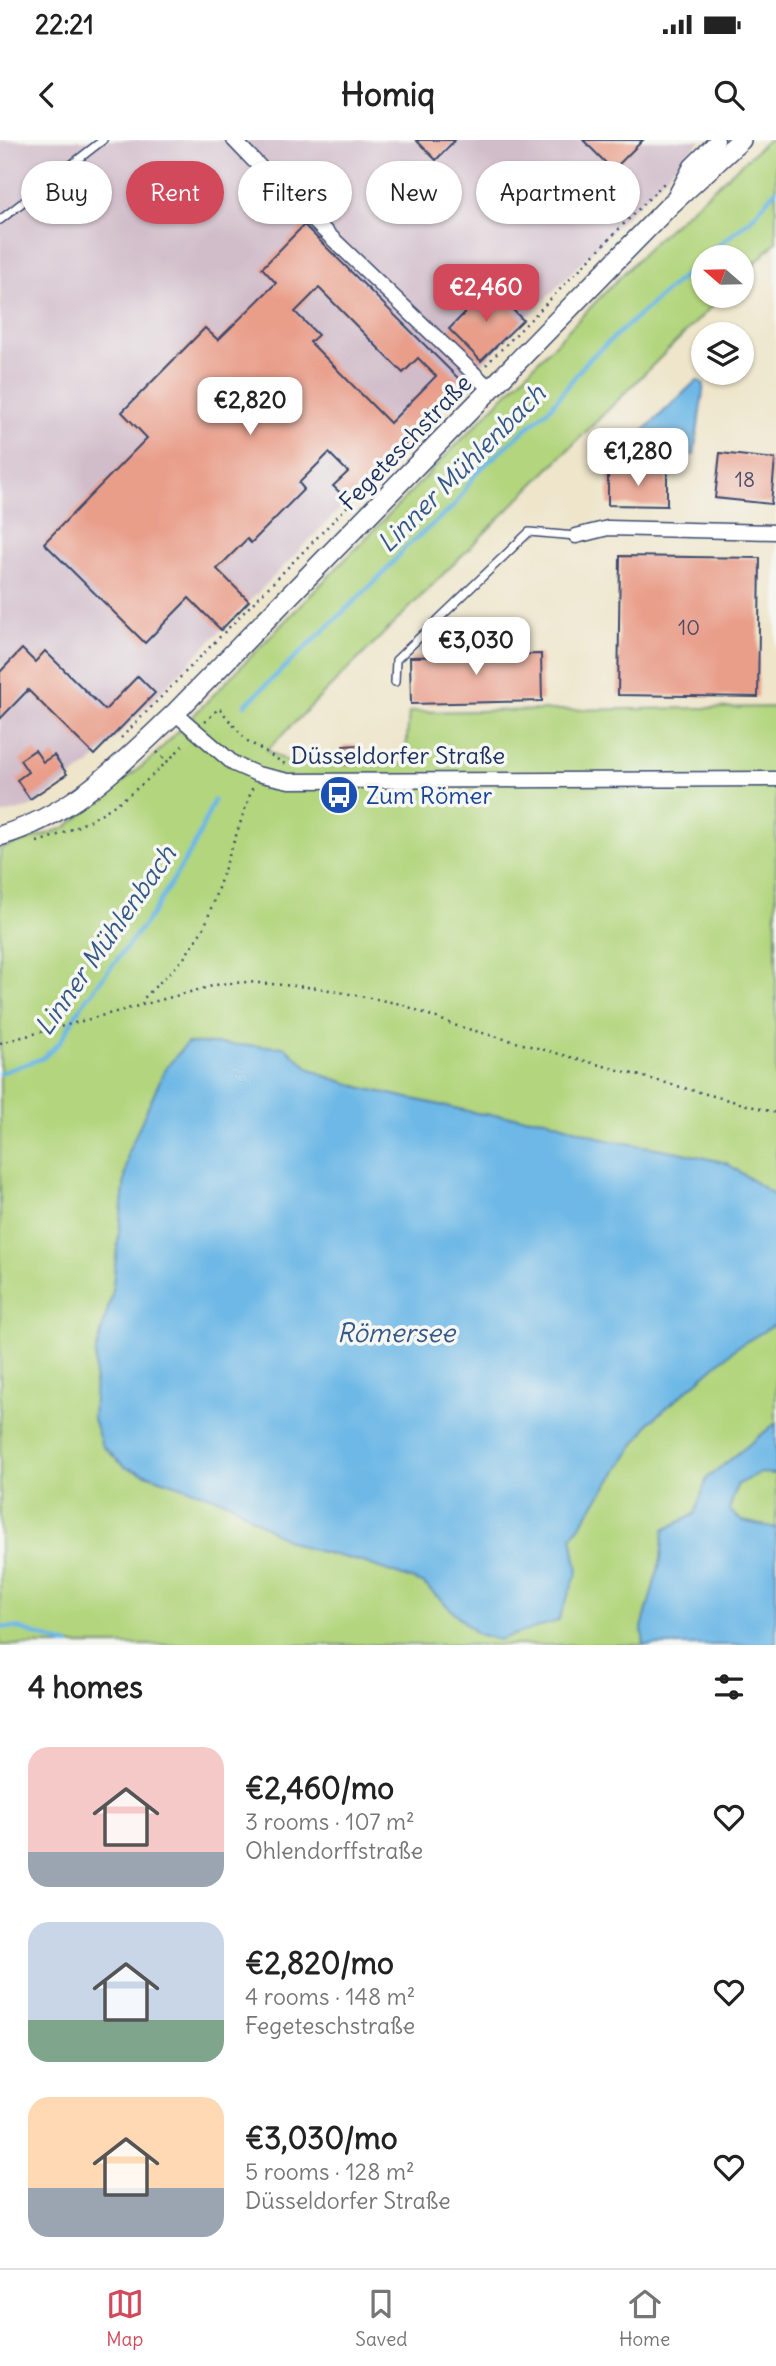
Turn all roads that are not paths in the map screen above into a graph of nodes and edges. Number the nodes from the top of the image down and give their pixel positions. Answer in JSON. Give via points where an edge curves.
{"nodes":[{"id":1,"x":103,"y":140,"type":"edge"},
{"id":2,"x":234,"y":140,"type":"edge"},
{"id":3,"x":717,"y":140,"type":"edge"},
{"id":4,"x":741,"y":140,"type":"edge"},
{"id":5,"x":670,"y":205,"type":"junction"},
{"id":6,"x":0,"y":220,"type":"edge"},
{"id":7,"x":483,"y":382,"type":"junction"},
{"id":8,"x":776,"y":532,"type":"edge"},
{"id":9,"x":576,"y":536,"type":"joint"},
{"id":10,"x":395,"y":682,"type":"dead end"},
{"id":11,"x":174,"y":713,"type":"junction"},
{"id":12,"x":776,"y":779,"type":"edge"},
{"id":13,"x":0,"y":836,"type":"edge"}],
"edges":[{"from":1,"to":6,"type":"lane"},
{"from":2,"to":7,"type":"street"},
{"from":3,"to":5,"type":"street","name":"Fegeteschstraße","via":[[691,166]]},
{"from":4,"to":5,"type":"main road","name":"Fegeteschstraße"},
{"from":5,"to":7,"type":"main road","name":"Fegeteschstraße"},
{"from":7,"to":11,"type":"main road","name":"Fegeteschstraße"},
{"from":8,"to":9,"type":"street","via":[[608,528]]},
{"from":9,"to":10,"type":"lane","via":[[529,531],[396,660]]},
{"from":11,"to":12,"type":"street","name":"Düsseldorfer Straße","via":[[234,764],[289,781]]},
{"from":11,"to":13,"type":"main road","via":[[108,777],[70,806]]}]}
